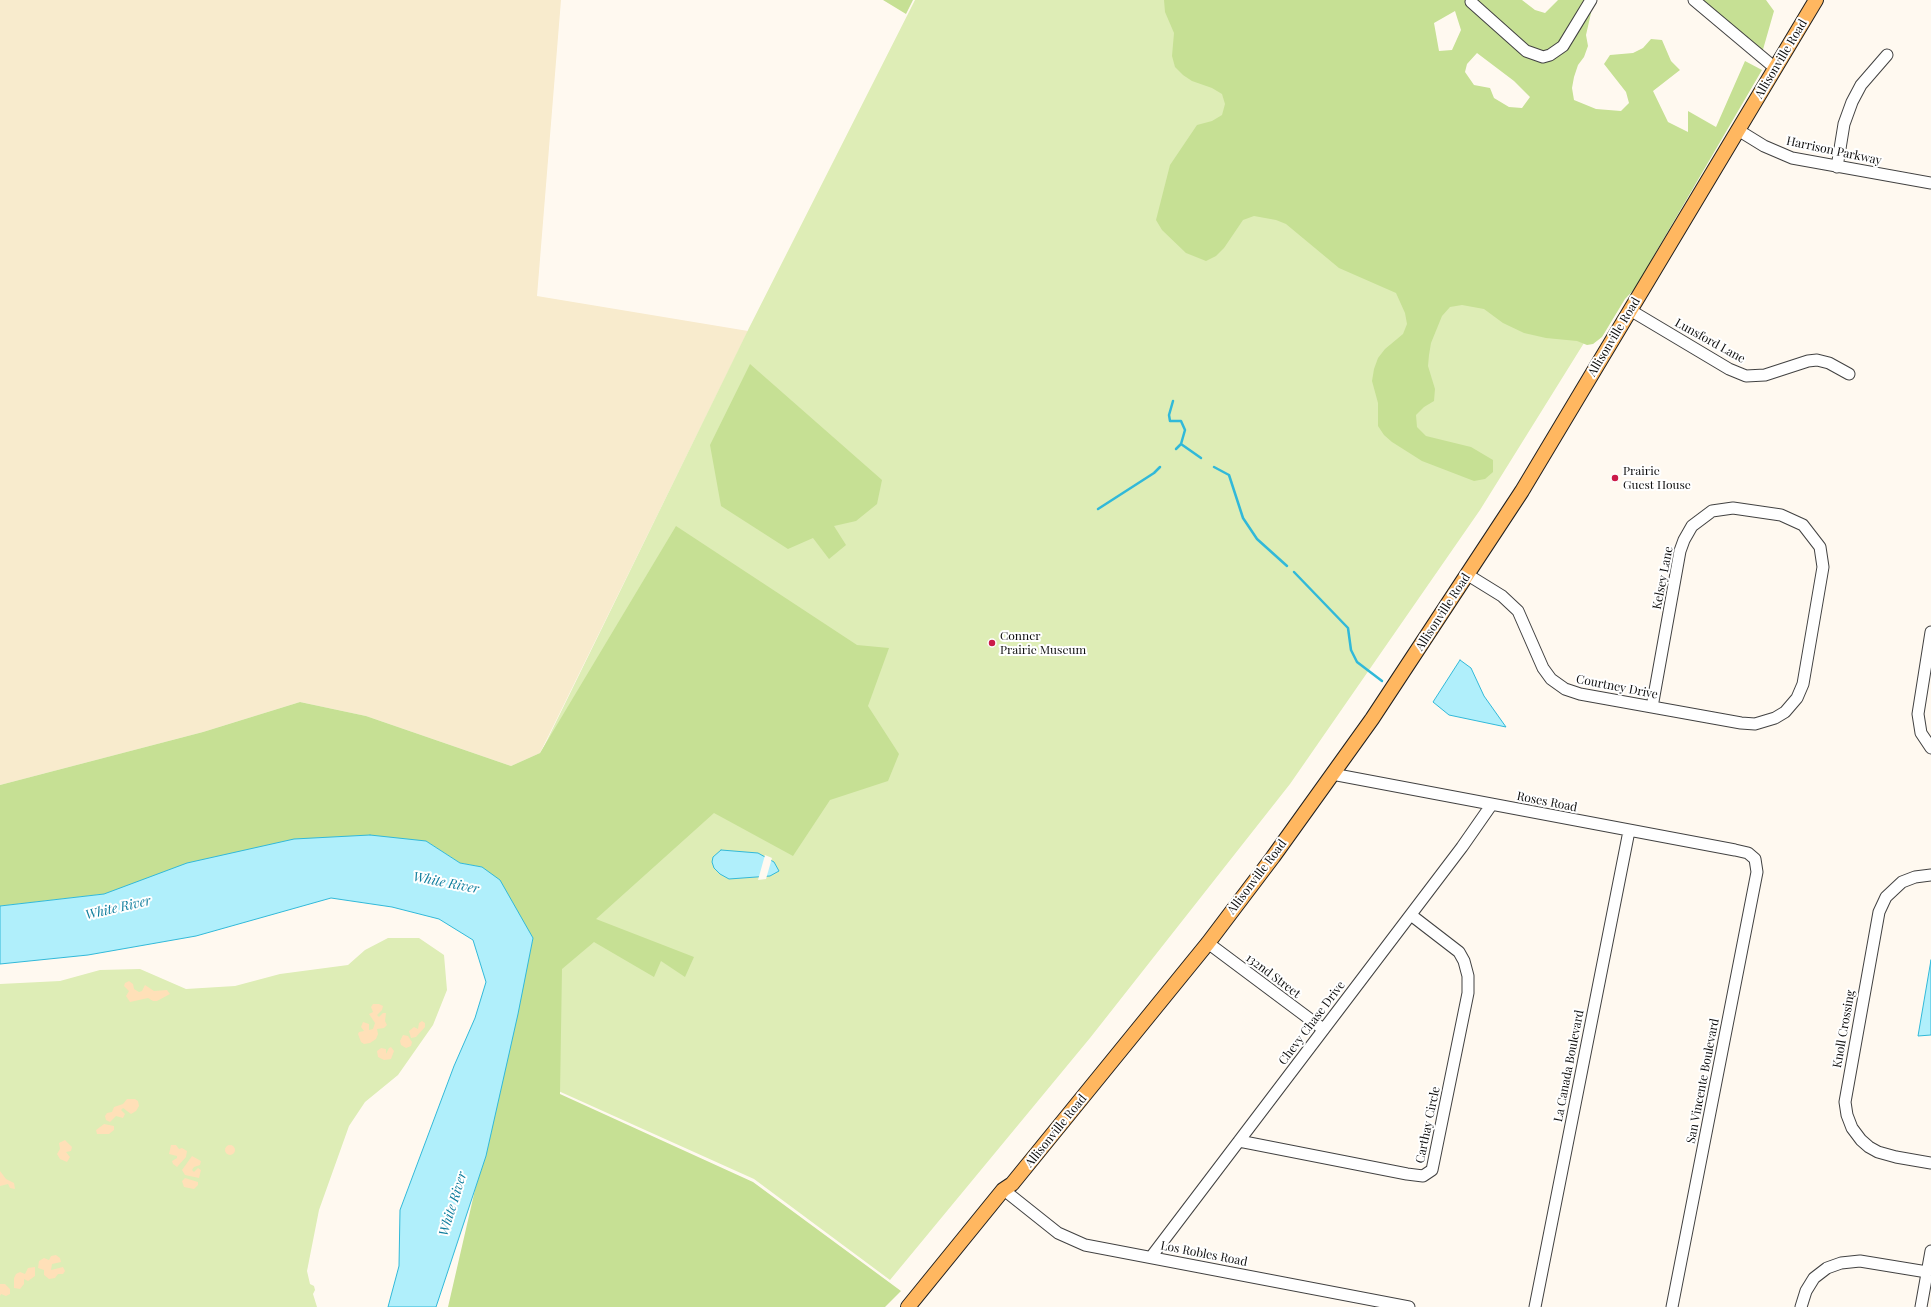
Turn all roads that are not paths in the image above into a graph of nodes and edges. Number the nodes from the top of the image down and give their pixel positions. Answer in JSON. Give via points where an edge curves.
{"nodes":[{"id":1,"x":1591,"y":0,"type":"edge"},
{"id":2,"x":1694,"y":0,"type":"edge"},
{"id":3,"x":1816,"y":0,"type":"edge"},
{"id":4,"x":1471,"y":2,"type":"dead end"},
{"id":5,"x":1887,"y":55,"type":"dead end"},
{"id":6,"x":1775,"y":68,"type":"junction"},
{"id":7,"x":1738,"y":130,"type":"junction"},
{"id":8,"x":1836,"y":167,"type":"junction"},
{"id":9,"x":1931,"y":183,"type":"edge"},
{"id":10,"x":1630,"y":310,"type":"junction"},
{"id":11,"x":1849,"y":374,"type":"dead end"},
{"id":12,"x":1468,"y":574,"type":"junction"},
{"id":13,"x":1931,"y":632,"type":"edge"},
{"id":14,"x":1929,"y":654,"type":"edge"},
{"id":15,"x":1652,"y":707,"type":"junction"},
{"id":16,"x":1791,"y":707,"type":"joint"},
{"id":17,"x":1931,"y":748,"type":"edge"},
{"id":18,"x":1332,"y":774,"type":"junction"},
{"id":19,"x":1492,"y":804,"type":"junction"},
{"id":20,"x":1628,"y":831,"type":"junction"},
{"id":21,"x":1754,"y":859,"type":"joint"},
{"id":22,"x":1931,"y":875,"type":"edge"},
{"id":23,"x":1411,"y":915,"type":"junction"},
{"id":24,"x":1208,"y":943,"type":"junction"},
{"id":25,"x":1323,"y":1029,"type":"junction"},
{"id":26,"x":1239,"y":1141,"type":"junction"},
{"id":27,"x":1931,"y":1163,"type":"edge"},
{"id":28,"x":1011,"y":1189,"type":"junction"},
{"id":29,"x":1931,"y":1251,"type":"edge"},
{"id":30,"x":1151,"y":1257,"type":"junction"},
{"id":31,"x":1927,"y":1272,"type":"junction"},
{"id":32,"x":908,"y":1307,"type":"edge"},
{"id":33,"x":920,"y":1307,"type":"edge"},
{"id":34,"x":1408,"y":1307,"type":"edge"},
{"id":35,"x":1535,"y":1307,"type":"edge"},
{"id":36,"x":1672,"y":1307,"type":"edge"},
{"id":37,"x":1801,"y":1307,"type":"edge"},
{"id":38,"x":1921,"y":1307,"type":"edge"}],
"edges":[{"from":1,"to":4,"type":"street","via":[[1563,46],[1543,57],[1526,51]]},
{"from":2,"to":6,"type":"street"},
{"from":3,"to":6,"type":"main road","name":"Allisonville Road"},
{"from":5,"to":8,"type":"street","via":[[1861,85],[1852,102],[1844,124]]},
{"from":6,"to":7,"type":"main road","name":"Allisonville Road"},
{"from":7,"to":8,"type":"street","name":"Harrison Parkway","via":[[1785,156]]},
{"from":7,"to":10,"type":"main road","name":"Allisonville Road"},
{"from":8,"to":9,"type":"street","name":"Harrison Parkway"},
{"from":10,"to":11,"type":"street","name":"Lunsford Lane","via":[[1729,369],[1746,376],[1765,375],[1817,360],[1829,363]]},
{"from":10,"to":12,"type":"main road","name":"Allisonville Road","via":[[1522,491]]},
{"from":12,"to":15,"type":"street","name":"Courtney Drive","via":[[1502,596],[1518,611],[1543,668],[1558,686],[1580,694]]},
{"from":12,"to":18,"type":"main road","name":"Allisonville Road","via":[[1372,719]]},
{"from":13,"to":14,"type":"street"},
{"from":14,"to":17,"type":"street","via":[[1918,714],[1921,733]]},
{"from":15,"to":16,"type":"street","name":"Courtney Drive","via":[[1750,724],[1775,718]]},
{"from":15,"to":16,"type":"street","name":"Kelsey Lane","via":[[1684,540],[1692,526],[1704,516],[1733,508],[1782,515],[1794,520],[1806,529],[1820,547],[1822,583],[1804,684]]},
{"from":18,"to":19,"type":"street","name":"Roses Road"},
{"from":18,"to":24,"type":"main road","name":"Allisonville Road"},
{"from":19,"to":20,"type":"street","name":"Roses Road"},
{"from":19,"to":23,"type":"street","name":"Chevy Chase Drive"},
{"from":20,"to":21,"type":"street","name":"Roses Road","via":[[1748,853]]},
{"from":20,"to":35,"type":"street","name":"La Canada Boulevard"},
{"from":21,"to":36,"type":"street","name":"San Vincente Boulevard","via":[[1757,872]]},
{"from":22,"to":27,"type":"street","name":"Knoll Crossing","via":[[1902,882],[1886,898],[1879,912],[1845,1102],[1852,1128],[1869,1147],[1896,1157]]},
{"from":23,"to":25,"type":"street","name":"Chevy Chase Drive"},
{"from":23,"to":26,"type":"street","name":"Carthay Circle","via":[[1458,952],[1464,961],[1468,976],[1468,993],[1432,1170],[1423,1176],[1407,1174]]},
{"from":24,"to":25,"type":"street","name":"132nd Street"},
{"from":24,"to":28,"type":"main road","name":"Allisonville Road"},
{"from":25,"to":26,"type":"street","name":"Chevy Chase Drive"},
{"from":26,"to":30,"type":"street","name":"Chevy Chase Drive"},
{"from":28,"to":30,"type":"street","name":"Los Robles Road","via":[[1058,1233],[1069,1239],[1086,1245]]},
{"from":28,"to":32,"type":"main road","name":"Allisonville Road","via":[[1003,1190]]},
{"from":28,"to":33,"type":"main road","name":"Allisonville Road"},
{"from":29,"to":31,"type":"street"},
{"from":30,"to":34,"type":"street","name":"Los Robles Road"},
{"from":31,"to":37,"type":"street","via":[[1860,1261],[1841,1263],[1827,1268],[1814,1278]]},
{"from":31,"to":38,"type":"street"}]}
